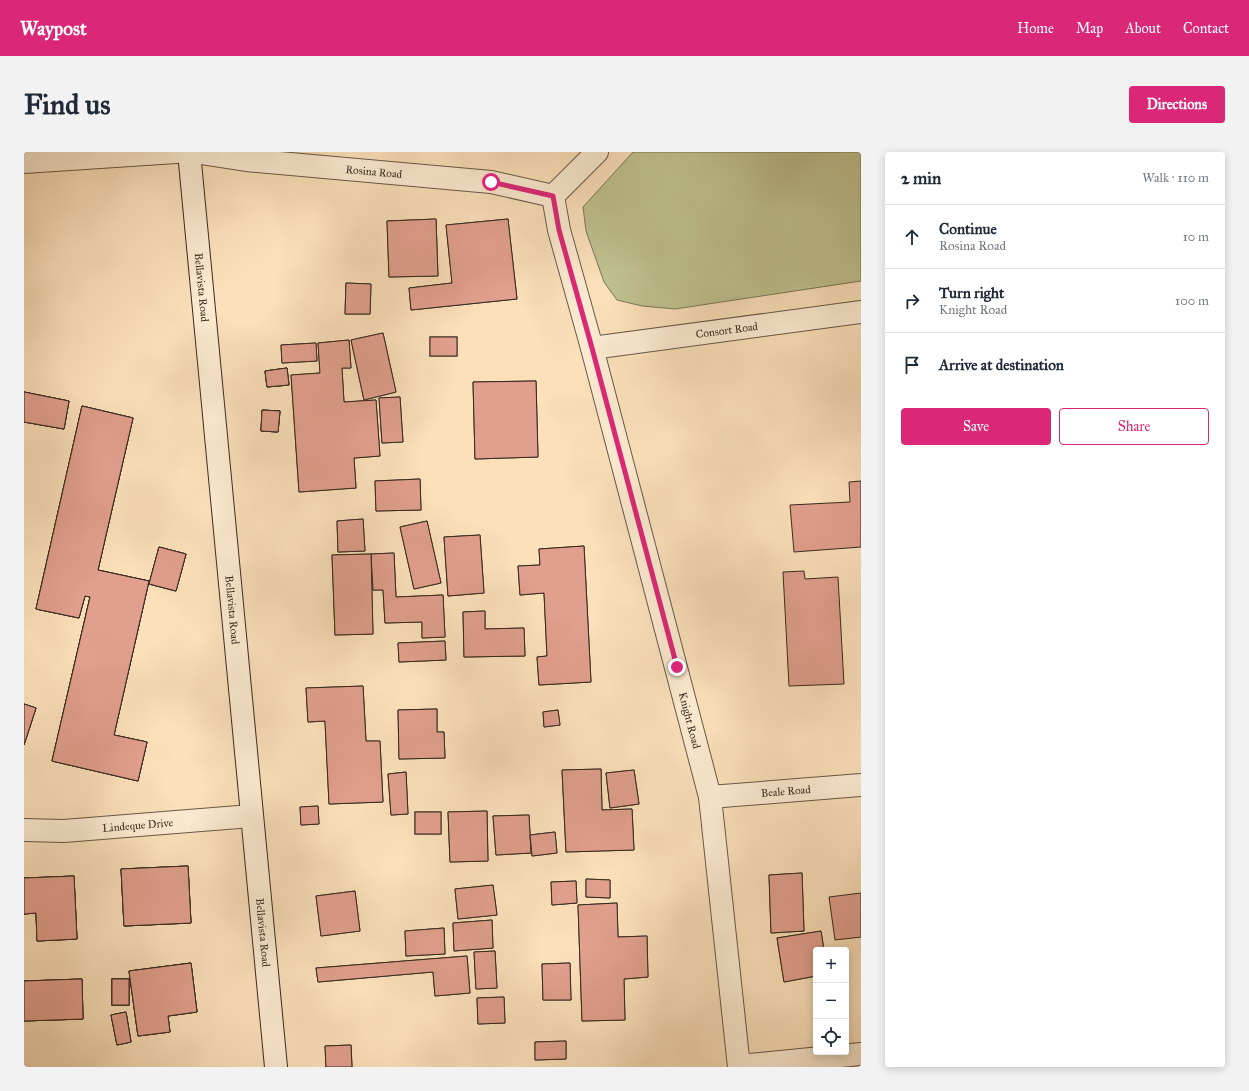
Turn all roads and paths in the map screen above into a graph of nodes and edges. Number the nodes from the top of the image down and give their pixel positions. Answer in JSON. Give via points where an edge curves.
{"nodes":[{"id":1,"x":176,"y":152,"type":"edge"},
{"id":2,"x":189,"y":152,"type":"edge"},
{"id":3,"x":194,"y":152,"type":"edge"},
{"id":4,"x":597,"y":152,"type":"edge"},
{"id":5,"x":24,"y":162,"type":"edge"},
{"id":6,"x":553,"y":196,"type":"junction"},
{"id":7,"x":861,"y":312,"type":"edge"},
{"id":8,"x":592,"y":348,"type":"junction"},
{"id":9,"x":861,"y":785,"type":"edge"},
{"id":10,"x":710,"y":797,"type":"junction"},
{"id":11,"x":252,"y":816,"type":"junction"},
{"id":12,"x":24,"y":830,"type":"edge"},
{"id":13,"x":861,"y":1054,"type":"edge"},
{"id":14,"x":739,"y":1066,"type":"edge"},
{"id":15,"x":276,"y":1067,"type":"edge"}],
"edges":[{"from":1,"to":5,"type":"street"},
{"from":2,"to":11,"type":"street","name":"Bellavista Road"},
{"from":3,"to":6,"type":"street","name":"Rosina Road","via":[[246,160],[491,182]]},
{"from":4,"to":6,"type":"street"},
{"from":6,"to":8,"type":"street","name":"Knight Road","via":[[559,230]]},
{"from":7,"to":8,"type":"street","name":"Consort Road"},
{"from":8,"to":10,"type":"street","name":"Knight Road"},
{"from":9,"to":10,"type":"street","name":"Beale Road"},
{"from":10,"to":14,"type":"street","name":"Knight Road"},
{"from":11,"to":12,"type":"street","name":"Lindeque Drive","via":[[64,830]]},
{"from":11,"to":15,"type":"street","name":"Bellavista Road"},
{"from":13,"to":14,"type":"street"}]}
